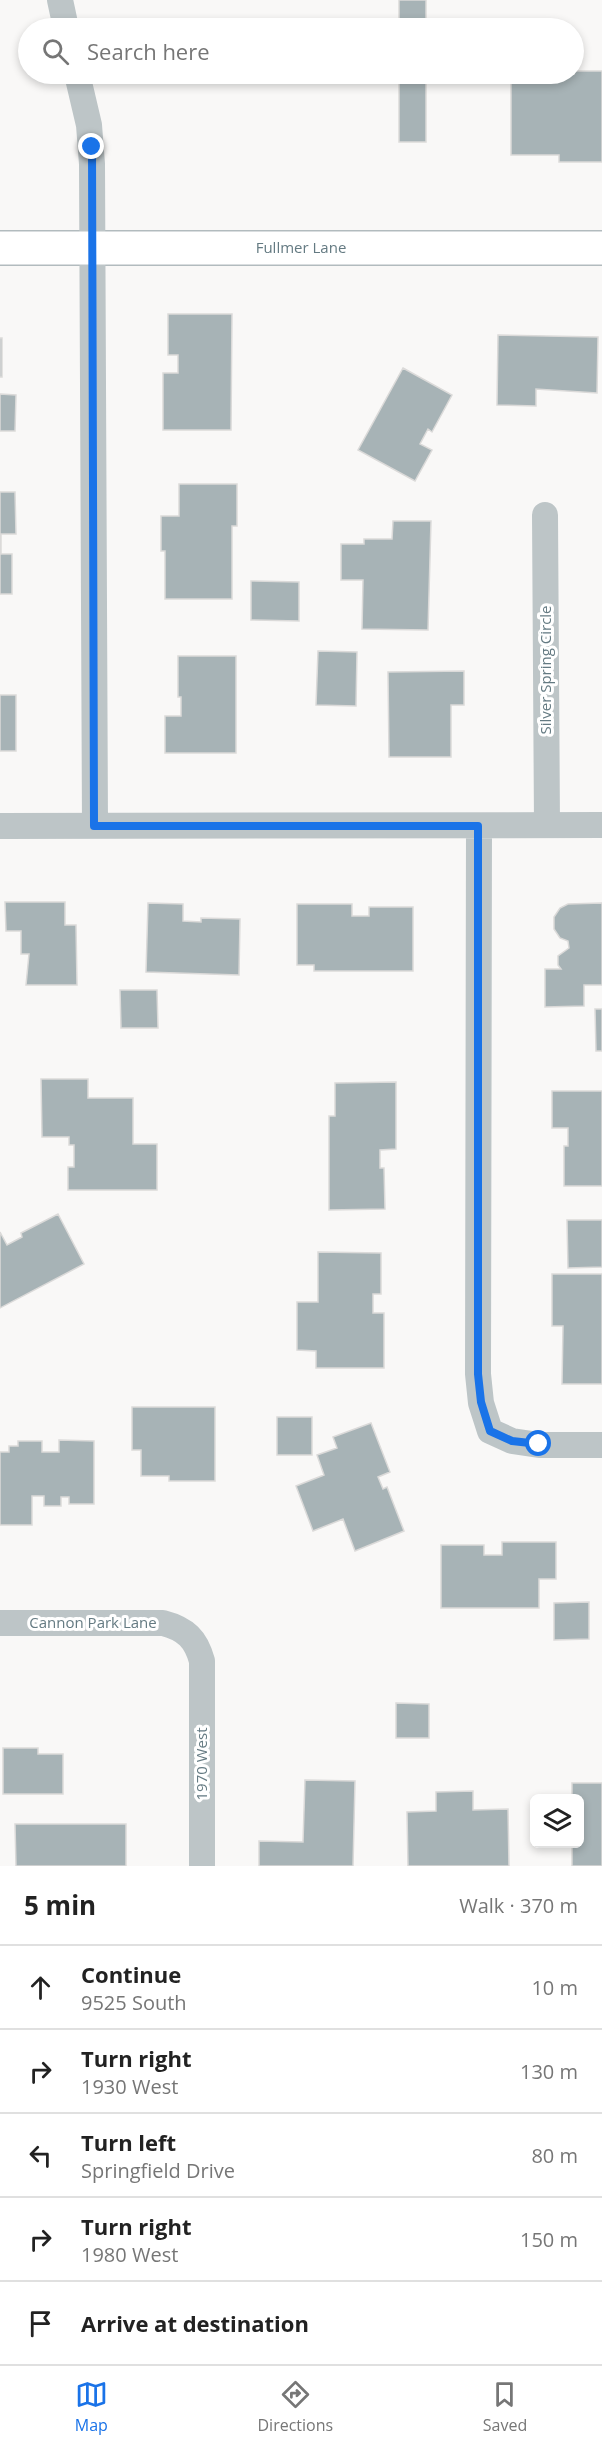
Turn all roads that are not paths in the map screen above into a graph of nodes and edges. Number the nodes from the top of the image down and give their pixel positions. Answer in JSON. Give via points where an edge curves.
{"nodes":[{"id":1,"x":60,"y":0,"type":"edge"},
{"id":2,"x":64,"y":18,"type":"edge"},
{"id":3,"x":79,"y":84,"type":"edge"},
{"id":4,"x":0,"y":248,"type":"edge"},
{"id":5,"x":93,"y":248,"type":"junction"},
{"id":6,"x":602,"y":248,"type":"edge"},
{"id":7,"x":545,"y":515,"type":"dead end"},
{"id":8,"x":547,"y":825,"type":"junction"},
{"id":9,"x":602,"y":825,"type":"edge"},
{"id":10,"x":0,"y":826,"type":"edge"},
{"id":11,"x":94,"y":826,"type":"junction"},
{"id":12,"x":478,"y":826,"type":"junction"},
{"id":13,"x":602,"y":1445,"type":"edge"},
{"id":14,"x":0,"y":1623,"type":"edge"},
{"id":15,"x":202,"y":1661,"type":"joint"},
{"id":16,"x":202,"y":1866,"type":"edge"}],
"edges":[{"from":1,"to":2,"type":"street"},
{"from":3,"to":5,"type":"street","via":[[92,147]]},
{"from":4,"to":5,"type":"street","name":"Fullmer Lane"},
{"from":5,"to":6,"type":"street","name":"Fullmer Lane"},
{"from":5,"to":11,"type":"street"},
{"from":7,"to":8,"type":"street","name":"Silver Spring Circle"},
{"from":8,"to":9,"type":"street"},
{"from":8,"to":12,"type":"street"},
{"from":10,"to":11,"type":"street"},
{"from":11,"to":12,"type":"street"},
{"from":12,"to":13,"type":"street","via":[[481,1402],[490,1431],[512,1441]]},
{"from":14,"to":15,"type":"street","name":"Cannon Park Lane","via":[[163,1623],[189,1634]]},
{"from":15,"to":16,"type":"street","name":"1970 West"}]}
